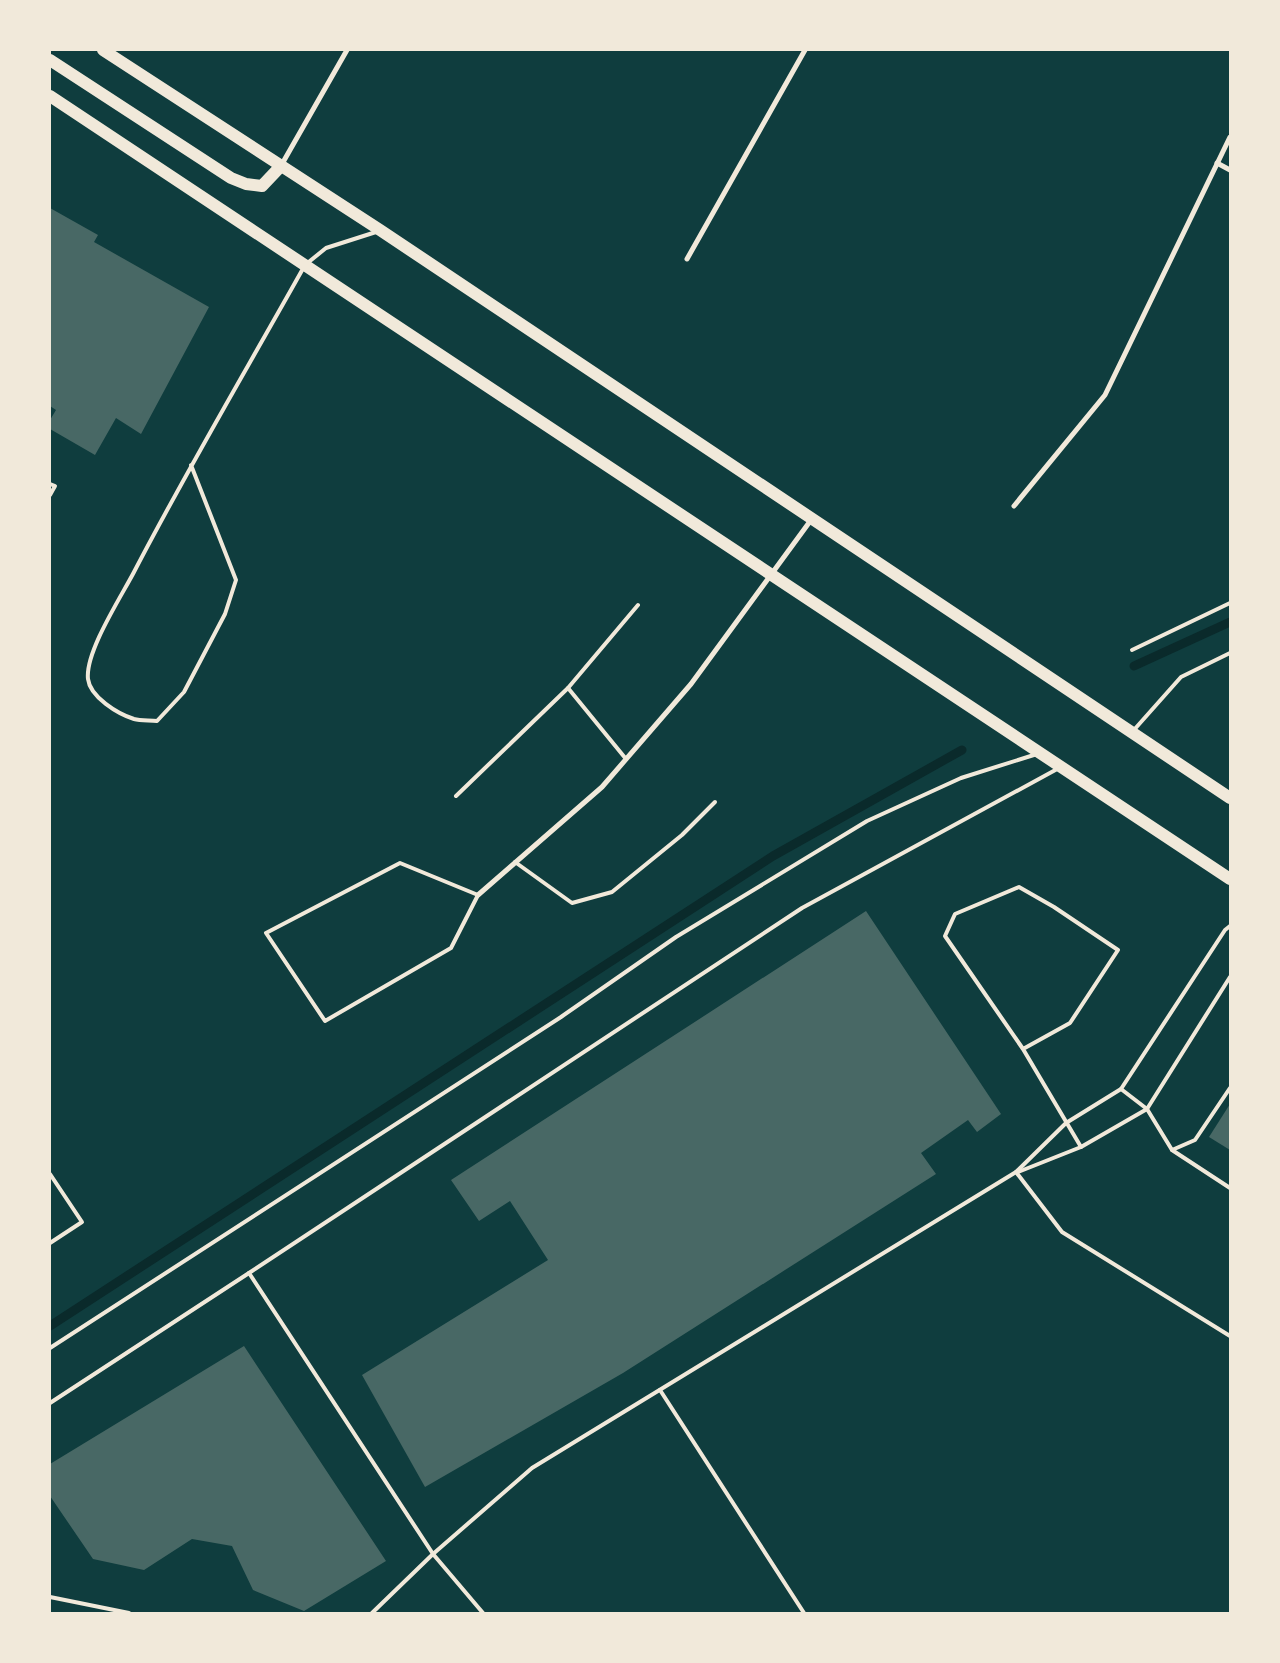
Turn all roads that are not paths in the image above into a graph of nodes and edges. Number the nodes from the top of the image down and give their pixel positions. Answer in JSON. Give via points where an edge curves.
{"nodes":[{"id":1,"x":103,"y":50,"type":"edge"},
{"id":2,"x":347,"y":50,"type":"edge"},
{"id":3,"x":805,"y":50,"type":"edge"},
{"id":4,"x":50,"y":60,"type":"edge"},
{"id":5,"x":50,"y":96,"type":"edge"},
{"id":6,"x":1230,"y":137,"type":"edge"},
{"id":7,"x":1217,"y":163,"type":"junction"},
{"id":8,"x":280,"y":167,"type":"junction"},
{"id":9,"x":1230,"y":170,"type":"edge"},
{"id":10,"x":380,"y":230,"type":"junction"},
{"id":11,"x":687,"y":259,"type":"dead end"},
{"id":12,"x":305,"y":265,"type":"junction"},
{"id":13,"x":191,"y":465,"type":"junction"},
{"id":14,"x":50,"y":484,"type":"edge"},
{"id":15,"x":50,"y":495,"type":"edge"},
{"id":16,"x":1014,"y":506,"type":"dead end"},
{"id":17,"x":811,"y":519,"type":"junction"},
{"id":18,"x":772,"y":574,"type":"junction"},
{"id":19,"x":1230,"y":603,"type":"edge"},
{"id":20,"x":638,"y":605,"type":"dead end"},
{"id":21,"x":1132,"y":650,"type":"dead end"},
{"id":22,"x":1230,"y":653,"type":"edge"},
{"id":23,"x":568,"y":688,"type":"junction"},
{"id":24,"x":1132,"y":732,"type":"junction"},
{"id":25,"x":1041,"y":752,"type":"junction"},
{"id":26,"x":626,"y":759,"type":"junction"},
{"id":27,"x":1062,"y":766,"type":"junction"},
{"id":28,"x":456,"y":796,"type":"dead end"},
{"id":29,"x":1230,"y":798,"type":"edge"},
{"id":30,"x":715,"y":802,"type":"dead end"},
{"id":31,"x":515,"y":862,"type":"junction"},
{"id":32,"x":1230,"y":879,"type":"edge"},
{"id":33,"x":478,"y":895,"type":"junction"},
{"id":34,"x":1230,"y":926,"type":"edge"},
{"id":35,"x":1230,"y":977,"type":"edge"},
{"id":36,"x":1023,"y":1049,"type":"junction"},
{"id":37,"x":1230,"y":1088,"type":"edge"},
{"id":38,"x":1121,"y":1089,"type":"junction"},
{"id":39,"x":1147,"y":1109,"type":"junction"},
{"id":40,"x":1066,"y":1123,"type":"junction"},
{"id":41,"x":1080,"y":1147,"type":"junction"},
{"id":42,"x":1172,"y":1150,"type":"junction"},
{"id":43,"x":1016,"y":1172,"type":"junction"},
{"id":44,"x":50,"y":1174,"type":"edge"},
{"id":45,"x":1230,"y":1188,"type":"edge"},
{"id":46,"x":50,"y":1243,"type":"edge"},
{"id":47,"x":249,"y":1273,"type":"junction"},
{"id":48,"x":1230,"y":1336,"type":"edge"},
{"id":49,"x":50,"y":1348,"type":"edge"},
{"id":50,"x":660,"y":1390,"type":"junction"},
{"id":51,"x":50,"y":1403,"type":"edge"},
{"id":52,"x":433,"y":1554,"type":"junction"},
{"id":53,"x":50,"y":1597,"type":"edge"},
{"id":54,"x":374,"y":1612,"type":"edge"},
{"id":55,"x":128,"y":1613,"type":"edge"},
{"id":56,"x":483,"y":1613,"type":"edge"},
{"id":57,"x":804,"y":1613,"type":"edge"}],
"edges":[{"from":1,"to":8,"type":"main road"},
{"from":2,"to":8,"type":"street"},
{"from":3,"to":11,"type":"street"},
{"from":4,"to":8,"type":"main road","via":[[231,178],[262,186]]},
{"from":5,"to":12,"type":"main road"},
{"from":6,"to":7,"type":"street"},
{"from":7,"to":9,"type":"street"},
{"from":7,"to":16,"type":"street","via":[[1105,395]]},
{"from":8,"to":10,"type":"main road"},
{"from":10,"to":12,"type":"lane","via":[[326,248]]},
{"from":10,"to":17,"type":"main road"},
{"from":12,"to":13,"type":"lane"},
{"from":12,"to":18,"type":"main road"},
{"from":13,"to":13,"type":"lane","via":[[104,626],[89,664],[88,680],[96,698],[135,719],[157,721],[184,692],[225,614],[236,580]]},
{"from":14,"to":15,"type":"lane","via":[[55,486]]},
{"from":17,"to":18,"type":"street"},
{"from":17,"to":24,"type":"main road"},
{"from":18,"to":25,"type":"main road"},
{"from":18,"to":26,"type":"street","via":[[691,684]]},
{"from":19,"to":21,"type":"lane"},
{"from":20,"to":23,"type":"lane"},
{"from":22,"to":24,"type":"lane","via":[[1181,677]]},
{"from":23,"to":26,"type":"lane"},
{"from":23,"to":28,"type":"lane"},
{"from":24,"to":29,"type":"main road"},
{"from":25,"to":27,"type":"main road"},
{"from":25,"to":49,"type":"lane","via":[[961,778],[867,821],[676,937],[553,1022]]},
{"from":26,"to":31,"type":"street","via":[[602,787]]},
{"from":27,"to":32,"type":"main road"},
{"from":27,"to":47,"type":"lane","via":[[802,908]]},
{"from":30,"to":31,"type":"lane","via":[[682,835],[612,892],[572,904]]},
{"from":31,"to":33,"type":"street"},
{"from":33,"to":33,"type":"lane","via":[[400,863],[266,933],[325,1021],[451,948]]},
{"from":34,"to":38,"type":"lane"},
{"from":35,"to":39,"type":"lane"},
{"from":36,"to":36,"type":"lane","via":[[945,936],[955,914],[1019,887],[1118,950],[1070,1023]]},
{"from":36,"to":40,"type":"lane"},
{"from":37,"to":42,"type":"lane","via":[[1195,1140]]},
{"from":38,"to":39,"type":"lane"},
{"from":38,"to":40,"type":"lane"},
{"from":39,"to":41,"type":"lane"},
{"from":39,"to":42,"type":"lane"},
{"from":40,"to":41,"type":"lane"},
{"from":40,"to":43,"type":"lane"},
{"from":41,"to":43,"type":"lane"},
{"from":42,"to":45,"type":"lane"},
{"from":43,"to":48,"type":"lane","via":[[1062,1232]]},
{"from":43,"to":50,"type":"lane"},
{"from":44,"to":46,"type":"lane","via":[[82,1222]]},
{"from":47,"to":51,"type":"lane"},
{"from":47,"to":52,"type":"lane"},
{"from":50,"to":52,"type":"lane","via":[[532,1468]]},
{"from":50,"to":57,"type":"lane"},
{"from":52,"to":54,"type":"lane"},
{"from":52,"to":56,"type":"lane"},
{"from":53,"to":55,"type":"lane"}]}
